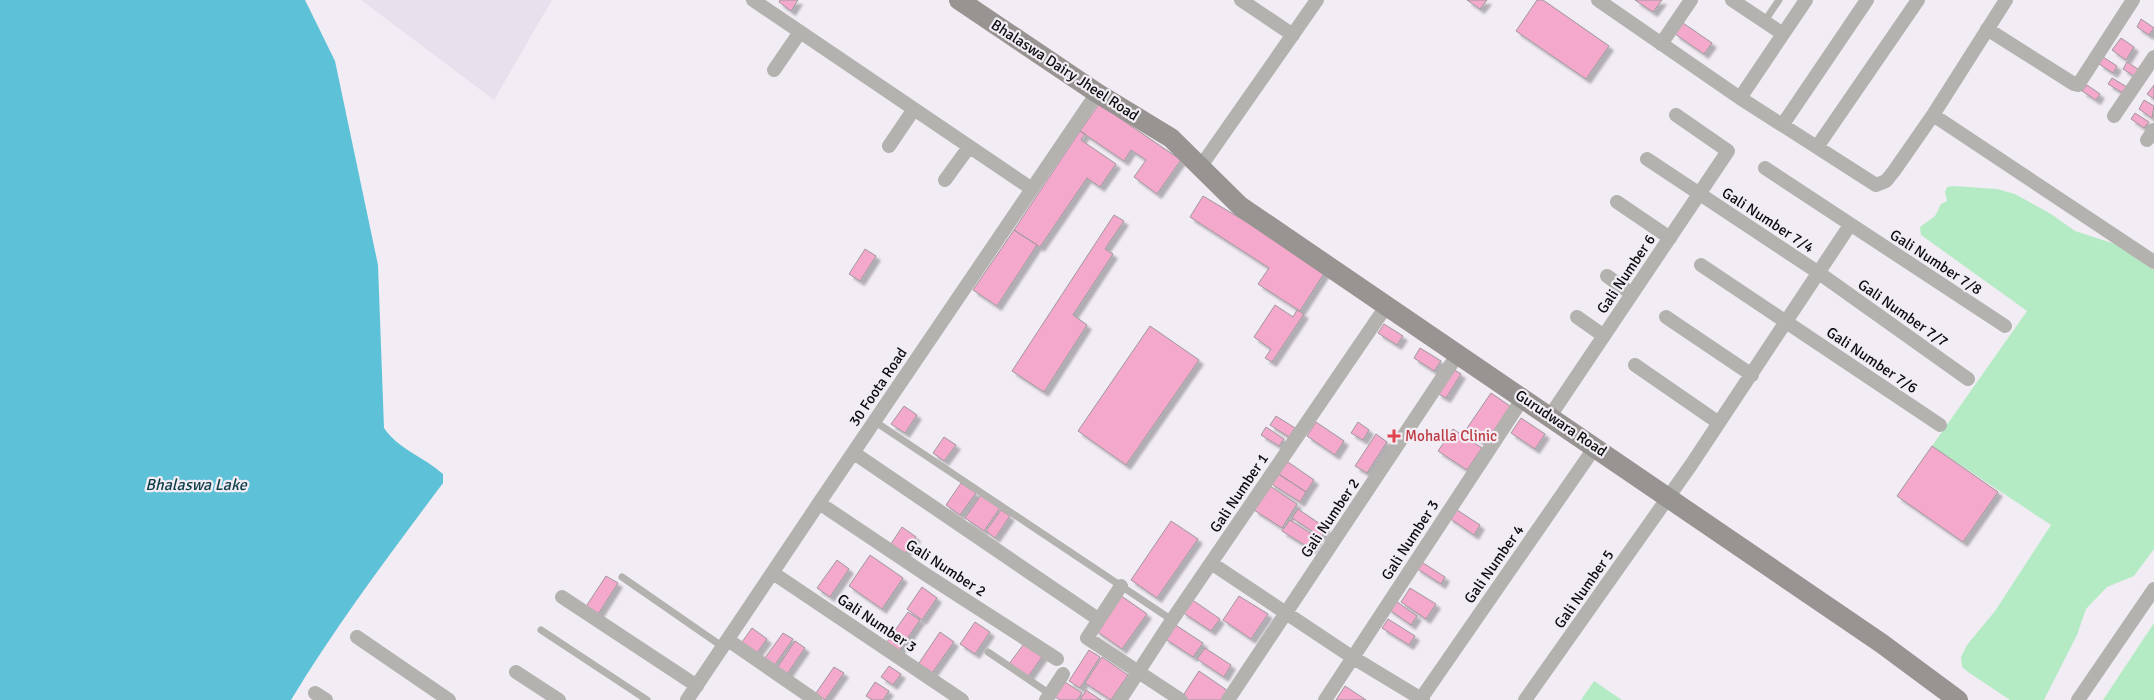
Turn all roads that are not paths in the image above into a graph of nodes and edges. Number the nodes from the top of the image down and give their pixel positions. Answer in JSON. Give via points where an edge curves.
{"nodes":[{"id":1,"x":753,"y":0,"type":"edge"},
{"id":2,"x":959,"y":0,"type":"edge"},
{"id":3,"x":1242,"y":0,"type":"edge"},
{"id":4,"x":1317,"y":0,"type":"edge"},
{"id":5,"x":1598,"y":0,"type":"edge"},
{"id":6,"x":1691,"y":0,"type":"edge"},
{"id":7,"x":1778,"y":0,"type":"edge"},
{"id":8,"x":1806,"y":0,"type":"edge"},
{"id":9,"x":1867,"y":0,"type":"edge"},
{"id":10,"x":1918,"y":0,"type":"edge"},
{"id":11,"x":2006,"y":0,"type":"edge"},
{"id":12,"x":2133,"y":0,"type":"edge"},
{"id":13,"x":1742,"y":3,"type":"edge"},
{"id":14,"x":770,"y":5,"type":"edge"},
{"id":15,"x":1764,"y":22,"type":"junction"},
{"id":16,"x":1987,"y":29,"type":"junction"},
{"id":17,"x":800,"y":32,"type":"junction"},
{"id":18,"x":1783,"y":34,"type":"junction"},
{"id":19,"x":1292,"y":35,"type":"junction"},
{"id":20,"x":1661,"y":44,"type":"junction"},
{"id":21,"x":2154,"y":57,"type":"edge"},
{"id":22,"x":774,"y":70,"type":"dead end"},
{"id":23,"x":1097,"y":92,"type":"junction"},
{"id":24,"x":1740,"y":98,"type":"junction"},
{"id":25,"x":914,"y":109,"type":"junction"},
{"id":26,"x":1933,"y":114,"type":"junction"},
{"id":27,"x":1676,"y":115,"type":"dead end"},
{"id":28,"x":2114,"y":116,"type":"dead end"},
{"id":29,"x":1783,"y":124,"type":"junction"},
{"id":30,"x":1171,"y":138,"type":"joint"},
{"id":31,"x":889,"y":146,"type":"dead end"},
{"id":32,"x":969,"y":146,"type":"junction"},
{"id":33,"x":1817,"y":148,"type":"junction"},
{"id":34,"x":1647,"y":159,"type":"dead end"},
{"id":35,"x":1201,"y":166,"type":"junction"},
{"id":36,"x":1765,"y":168,"type":"dead end"},
{"id":37,"x":945,"y":180,"type":"dead end"},
{"id":38,"x":1032,"y":190,"type":"junction"},
{"id":39,"x":1699,"y":194,"type":"junction"},
{"id":40,"x":1617,"y":202,"type":"dead end"},
{"id":41,"x":1850,"y":225,"type":"junction"},
{"id":42,"x":1670,"y":238,"type":"junction"},
{"id":43,"x":2154,"y":262,"type":"edge"},
{"id":44,"x":1701,"y":265,"type":"dead end"},
{"id":45,"x":1818,"y":273,"type":"junction"},
{"id":46,"x":1606,"y":276,"type":"dead end"},
{"id":47,"x":1632,"y":294,"type":"junction"},
{"id":48,"x":1387,"y":306,"type":"junction"},
{"id":49,"x":1666,"y":316,"type":"dead end"},
{"id":50,"x":1577,"y":317,"type":"dead end"},
{"id":51,"x":1786,"y":322,"type":"junction"},
{"id":52,"x":2005,"y":326,"type":"dead end"},
{"id":53,"x":1604,"y":336,"type":"junction"},
{"id":54,"x":1458,"y":354,"type":"junction"},
{"id":55,"x":1635,"y":365,"type":"dead end"},
{"id":56,"x":1752,"y":375,"type":"junction"},
{"id":57,"x":1968,"y":379,"type":"dead end"},
{"id":58,"x":1523,"y":398,"type":"junction"},
{"id":59,"x":1550,"y":416,"type":"junction"},
{"id":60,"x":874,"y":421,"type":"junction"},
{"id":61,"x":1719,"y":423,"type":"junction"},
{"id":62,"x":1940,"y":425,"type":"dead end"},
{"id":63,"x":1595,"y":447,"type":"junction"},
{"id":64,"x":854,"y":453,"type":"junction"},
{"id":65,"x":1668,"y":497,"type":"junction"},
{"id":66,"x":819,"y":503,"type":"junction"},
{"id":67,"x":1211,"y":563,"type":"junction"},
{"id":68,"x":773,"y":573,"type":"junction"},
{"id":69,"x":622,"y":577,"type":"dead end"},
{"id":70,"x":1121,"y":586,"type":"junction"},
{"id":71,"x":2154,"y":589,"type":"edge"},
{"id":72,"x":562,"y":597,"type":"dead end"},
{"id":73,"x":1286,"y":613,"type":"junction"},
{"id":74,"x":1098,"y":619,"type":"junction"},
{"id":75,"x":1172,"y":620,"type":"junction"},
{"id":76,"x":541,"y":630,"type":"dead end"},
{"id":77,"x":357,"y":637,"type":"dead end"},
{"id":78,"x":726,"y":644,"type":"junction"},
{"id":79,"x":988,"y":652,"type":"dead end"},
{"id":80,"x":1352,"y":658,"type":"junction"},
{"id":81,"x":1056,"y":659,"type":"dead end"},
{"id":82,"x":516,"y":672,"type":"dead end"},
{"id":83,"x":1138,"y":672,"type":"junction"},
{"id":84,"x":1063,"y":674,"type":"dead end"},
{"id":85,"x":697,"y":686,"type":"junction"},
{"id":86,"x":1048,"y":697,"type":"edge"},
{"id":87,"x":449,"y":700,"type":"edge"},
{"id":88,"x":559,"y":700,"type":"edge"},
{"id":89,"x":647,"y":700,"type":"edge"},
{"id":90,"x":688,"y":700,"type":"edge"},
{"id":91,"x":815,"y":700,"type":"edge"},
{"id":92,"x":962,"y":700,"type":"edge"},
{"id":93,"x":1120,"y":700,"type":"edge"},
{"id":94,"x":1181,"y":700,"type":"edge"},
{"id":95,"x":1228,"y":700,"type":"edge"},
{"id":96,"x":1325,"y":700,"type":"edge"},
{"id":97,"x":1421,"y":700,"type":"edge"},
{"id":98,"x":1525,"y":700,"type":"edge"},
{"id":99,"x":1958,"y":700,"type":"edge"},
{"id":100,"x":2078,"y":700,"type":"edge"}],
"edges":[{"from":1,"to":14,"type":"street"},
{"from":2,"to":23,"type":"street","name":"Bhalaswa Dairy Jheel Road"},
{"from":3,"to":19,"type":"street"},
{"from":4,"to":19,"type":"street"},
{"from":5,"to":20,"type":"street"},
{"from":6,"to":20,"type":"street"},
{"from":7,"to":15,"type":"lane"},
{"from":8,"to":18,"type":"street"},
{"from":9,"to":29,"type":"street"},
{"from":10,"to":33,"type":"street"},
{"from":11,"to":16,"type":"street"},
{"from":12,"to":16,"type":"street","via":[[2078,85]]},
{"from":13,"to":15,"type":"street"},
{"from":14,"to":17,"type":"street"},
{"from":15,"to":18,"type":"street"},
{"from":16,"to":26,"type":"street"},
{"from":17,"to":22,"type":"street"},
{"from":17,"to":25,"type":"street"},
{"from":18,"to":24,"type":"street"},
{"from":19,"to":35,"type":"street"},
{"from":20,"to":24,"type":"street"},
{"from":21,"to":28,"type":"street"},
{"from":23,"to":30,"type":"street","name":"Bhalaswa Dairy Jheel Road"},
{"from":23,"to":38,"type":"street","name":"30 Foota Road"},
{"from":24,"to":29,"type":"street"},
{"from":25,"to":31,"type":"street"},
{"from":25,"to":32,"type":"street"},
{"from":26,"to":33,"type":"street","via":[[1894,172],[1886,181],[1876,185]]},
{"from":26,"to":43,"type":"street"},
{"from":27,"to":39,"type":"street","name":"Gali Number 6","via":[[1728,151]]},
{"from":29,"to":33,"type":"street"},
{"from":30,"to":35,"type":"street","name":"Gurudwara Road"},
{"from":32,"to":37,"type":"street"},
{"from":32,"to":38,"type":"street"},
{"from":34,"to":39,"type":"street","name":"Gali Number 7/4"},
{"from":35,"to":48,"type":"street","name":"Gurudwara Road","via":[[1240,206]]},
{"from":36,"to":41,"type":"street","name":"Gali Number 7/8"},
{"from":38,"to":60,"type":"street","name":"30 Foota Road"},
{"from":39,"to":42,"type":"street","name":"Gali Number 6"},
{"from":39,"to":45,"type":"street","name":"Gali Number 7/4"},
{"from":40,"to":42,"type":"street"},
{"from":41,"to":45,"type":"street","name":"Gali Number 5"},
{"from":41,"to":52,"type":"street","name":"Gali Number 7/8"},
{"from":42,"to":47,"type":"street","name":"Gali Number 6"},
{"from":44,"to":51,"type":"street","name":"Gali Number 7/6"},
{"from":45,"to":51,"type":"street","name":"Gali Number 5"},
{"from":45,"to":57,"type":"street","name":"Gali Number 7/7"},
{"from":46,"to":47,"type":"street"},
{"from":47,"to":53,"type":"street","name":"Gali Number 6"},
{"from":48,"to":54,"type":"street","name":"Gurudwara Road"},
{"from":48,"to":67,"type":"street","name":"Gali Number 1"},
{"from":49,"to":56,"type":"street"},
{"from":50,"to":53,"type":"street"},
{"from":51,"to":56,"type":"street","name":"Gali Number 5"},
{"from":51,"to":62,"type":"street","name":"Gali Number 7/6"},
{"from":53,"to":59,"type":"street","name":"Gali Number 6"},
{"from":54,"to":58,"type":"street","name":"Gurudwara Road"},
{"from":54,"to":73,"type":"street","name":"Gali Number 2"},
{"from":55,"to":61,"type":"street"},
{"from":56,"to":61,"type":"street","name":"Gali Number 5"},
{"from":58,"to":59,"type":"street","name":"Gurudwara Road"},
{"from":58,"to":80,"type":"street","name":"Gali Number 3"},
{"from":59,"to":63,"type":"street","name":"Gurudwara Road"},
{"from":60,"to":64,"type":"street","name":"30 Foota Road"},
{"from":60,"to":70,"type":"lane"},
{"from":61,"to":65,"type":"street","name":"Gali Number 5"},
{"from":63,"to":65,"type":"street","name":"Gurudwara Road"},
{"from":63,"to":97,"type":"street","name":"Gali Number 4"},
{"from":64,"to":66,"type":"street","name":"30 Foota Road"},
{"from":64,"to":74,"type":"street"},
{"from":65,"to":98,"type":"street","name":"Gali Number 5"},
{"from":65,"to":99,"type":"street","name":"Gurudwara Road","via":[[1882,643]]},
{"from":66,"to":68,"type":"street","name":"30 Foota Road"},
{"from":66,"to":81,"type":"street","name":"Gali Number 2"},
{"from":67,"to":73,"type":"street"},
{"from":67,"to":75,"type":"street","name":"Gali Number 1"},
{"from":68,"to":78,"type":"street","name":"30 Foota Road"},
{"from":68,"to":92,"type":"street","name":"Gali Number 3"},
{"from":69,"to":78,"type":"lane"},
{"from":70,"to":74,"type":"street"},
{"from":70,"to":75,"type":"lane"},
{"from":71,"to":100,"type":"street"},
{"from":72,"to":85,"type":"street"},
{"from":73,"to":80,"type":"street"},
{"from":73,"to":95,"type":"street","name":"Gali Number 2"},
{"from":74,"to":83,"type":"street","via":[[1087,638]]},
{"from":75,"to":83,"type":"street","name":"Gali Number 1"},
{"from":76,"to":89,"type":"lane"},
{"from":77,"to":87,"type":"street"},
{"from":78,"to":85,"type":"street","name":"30 Foota Road"},
{"from":78,"to":91,"type":"street"},
{"from":79,"to":86,"type":"lane"},
{"from":80,"to":96,"type":"street","name":"Gali Number 3"},
{"from":80,"to":97,"type":"street"},
{"from":82,"to":88,"type":"street"},
{"from":83,"to":93,"type":"street","name":"Gali Number 1"},
{"from":83,"to":94,"type":"street"},
{"from":84,"to":86,"type":"street"},
{"from":85,"to":90,"type":"street","name":"30 Foota Road"}]}
